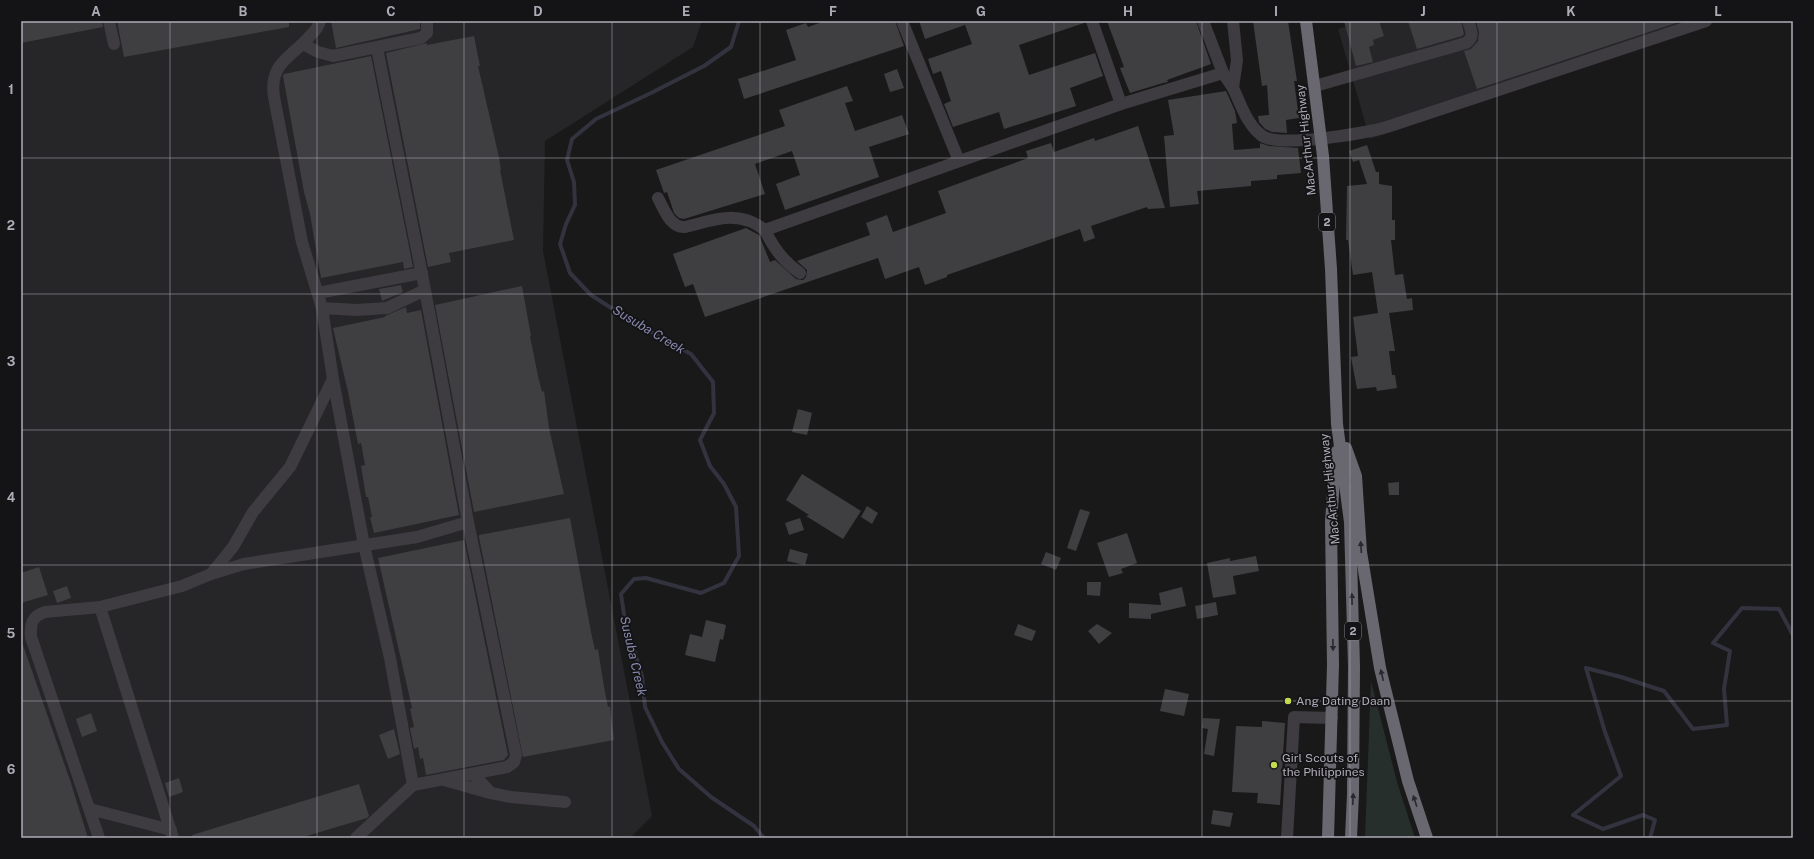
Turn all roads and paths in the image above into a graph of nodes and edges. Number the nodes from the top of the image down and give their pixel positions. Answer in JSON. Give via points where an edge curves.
{"nodes":[{"id":1,"x":109,"y":21,"type":"edge"},
{"id":2,"x":320,"y":21,"type":"edge"},
{"id":3,"x":427,"y":21,"type":"edge"},
{"id":4,"x":902,"y":21,"type":"edge"},
{"id":5,"x":1092,"y":21,"type":"edge"},
{"id":6,"x":1202,"y":21,"type":"edge"},
{"id":7,"x":1233,"y":21,"type":"edge"},
{"id":8,"x":1306,"y":21,"type":"edge"},
{"id":9,"x":1468,"y":21,"type":"edge"},
{"id":10,"x":1706,"y":21,"type":"edge"},
{"id":11,"x":114,"y":44,"type":"dead end"},
{"id":12,"x":304,"y":44,"type":"junction"},
{"id":13,"x":377,"y":48,"type":"junction"},
{"id":14,"x":1223,"y":73,"type":"junction"},
{"id":15,"x":1315,"y":86,"type":"junction"},
{"id":16,"x":1233,"y":88,"type":"junction"},
{"id":17,"x":1121,"y":104,"type":"junction"},
{"id":18,"x":1321,"y":137,"type":"junction"},
{"id":19,"x":959,"y":161,"type":"junction"},
{"id":20,"x":658,"y":198,"type":"dead end"},
{"id":21,"x":765,"y":230,"type":"junction"},
{"id":22,"x":800,"y":272,"type":"dead end"},
{"id":23,"x":422,"y":273,"type":"junction"},
{"id":24,"x":425,"y":290,"type":"junction"},
{"id":25,"x":318,"y":293,"type":"junction"},
{"id":26,"x":322,"y":308,"type":"junction"},
{"id":27,"x":333,"y":379,"type":"junction"},
{"id":28,"x":1337,"y":424,"type":"junction"},
{"id":29,"x":468,"y":522,"type":"junction"},
{"id":30,"x":364,"y":544,"type":"junction"},
{"id":31,"x":211,"y":574,"type":"junction"},
{"id":32,"x":100,"y":607,"type":"junction"},
{"id":33,"x":1332,"y":718,"type":"junction"},
{"id":34,"x":473,"y":774,"type":"junction"},
{"id":35,"x":443,"y":780,"type":"junction"},
{"id":36,"x":413,"y":785,"type":"junction"},
{"id":37,"x":1330,"y":792,"type":"junction"},
{"id":38,"x":491,"y":793,"type":"junction"},
{"id":39,"x":565,"y":802,"type":"dead end"},
{"id":40,"x":90,"y":809,"type":"junction"},
{"id":41,"x":172,"y":834,"type":"edge"},
{"id":42,"x":99,"y":838,"type":"edge"},
{"id":43,"x":356,"y":838,"type":"edge"},
{"id":44,"x":1287,"y":838,"type":"edge"},
{"id":45,"x":1319,"y":838,"type":"edge"},
{"id":46,"x":1328,"y":838,"type":"edge"},
{"id":47,"x":1351,"y":838,"type":"edge"},
{"id":48,"x":1427,"y":838,"type":"edge"}],
"edges":[{"from":1,"to":11,"type":"lane"},
{"from":2,"to":12,"type":"lane","via":[[318,28]]},
{"from":3,"to":13,"type":"lane","via":[[427,33],[421,38]]},
{"from":4,"to":19,"type":"lane"},
{"from":5,"to":17,"type":"lane"},
{"from":6,"to":14,"type":"lane"},
{"from":7,"to":16,"type":"lane","via":[[1237,60]]},
{"from":8,"to":15,"type":"highway","name":"MacArthur Highway","number":"2"},
{"from":9,"to":15,"type":"lane","via":[[1472,34],[1466,43]]},
{"from":10,"to":18,"type":"lane","via":[[1379,129]]},
{"from":12,"to":13,"type":"lane","via":[[318,52],[333,56]]},
{"from":12,"to":25,"type":"lane","via":[[279,65],[273,77],[272,88],[302,242]]},
{"from":13,"to":23,"type":"lane"},
{"from":14,"to":16,"type":"lane"},
{"from":14,"to":17,"type":"lane"},
{"from":15,"to":18,"type":"highway","name":"MacArthur Highway","number":"2"},
{"from":16,"to":18,"type":"lane","via":[[1238,103],[1257,131],[1265,138],[1283,141]]},
{"from":17,"to":19,"type":"lane"},
{"from":18,"to":28,"type":"highway","name":"MacArthur Highway","number":"2","via":[[1331,269]]},
{"from":19,"to":21,"type":"lane"},
{"from":20,"to":21,"type":"lane","via":[[671,222],[677,226],[685,227],[732,217],[750,221]]},
{"from":21,"to":22,"type":"lane","via":[[777,252],[791,267]]},
{"from":23,"to":24,"type":"lane"},
{"from":23,"to":25,"type":"lane"},
{"from":24,"to":26,"type":"lane","via":[[387,308]]},
{"from":24,"to":29,"type":"lane"},
{"from":25,"to":26,"type":"lane"},
{"from":26,"to":27,"type":"lane"},
{"from":27,"to":30,"type":"lane"},
{"from":27,"to":31,"type":"lane","via":[[290,467],[253,512],[233,547]]},
{"from":28,"to":33,"type":"highway","name":"MacArthur Highway","number":"2","one_way":true,"via":[[1331,522]]},
{"from":47,"to":28,"type":"highway","name":"MacArthur Highway","number":"2","one_way":true,"via":[[1354,666],[1350,522]]},
{"from":48,"to":28,"type":"highway","one_way":true,"via":[[1408,781],[1380,668],[1362,559],[1356,476]]},
{"from":29,"to":30,"type":"lane","via":[[417,537]]},
{"from":29,"to":34,"type":"lane","via":[[516,755],[514,762],[507,767]]},
{"from":30,"to":31,"type":"lane","via":[[244,564]]},
{"from":30,"to":36,"type":"lane","via":[[390,658]]},
{"from":31,"to":32,"type":"lane","via":[[182,586]]},
{"from":32,"to":40,"type":"lane","via":[[45,612],[34,617],[30,627],[31,637]]},
{"from":32,"to":41,"type":"lane"},
{"from":33,"to":37,"type":"highway","name":"MacArthur Highway","number":"2"},
{"from":33,"to":44,"type":"lane","via":[[1294,716]]},
{"from":34,"to":35,"type":"lane"},
{"from":34,"to":38,"type":"lane"},
{"from":35,"to":36,"type":"lane"},
{"from":35,"to":38,"type":"lane"},
{"from":36,"to":43,"type":"lane"},
{"from":37,"to":45,"type":"highway"},
{"from":37,"to":46,"type":"highway","name":"MacArthur Highway","number":"2"},
{"from":38,"to":39,"type":"lane"},
{"from":40,"to":41,"type":"lane"},
{"from":40,"to":42,"type":"lane"}]}
